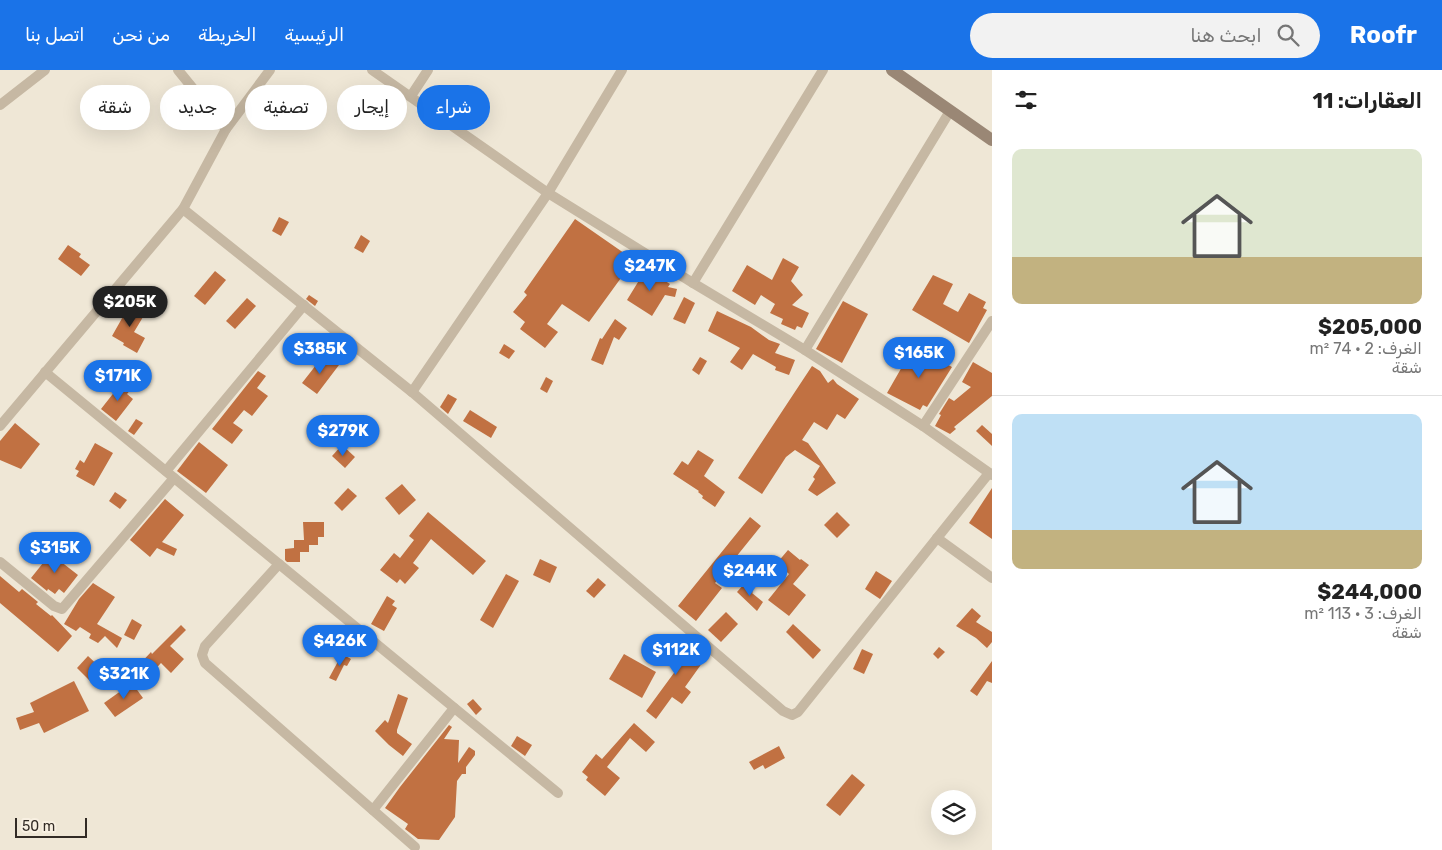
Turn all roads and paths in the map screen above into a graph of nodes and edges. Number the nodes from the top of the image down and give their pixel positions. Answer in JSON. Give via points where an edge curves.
{"nodes":[{"id":1,"x":45,"y":70,"type":"edge"},
{"id":2,"x":178,"y":70,"type":"edge"},
{"id":3,"x":270,"y":70,"type":"edge"},
{"id":4,"x":372,"y":70,"type":"edge"},
{"id":5,"x":428,"y":70,"type":"edge"},
{"id":6,"x":622,"y":70,"type":"edge"},
{"id":7,"x":823,"y":70,"type":"edge"},
{"id":8,"x":892,"y":70,"type":"edge"},
{"id":9,"x":190,"y":85,"type":"edge"},
{"id":10,"x":411,"y":96,"type":"junction"},
{"id":11,"x":0,"y":105,"type":"edge"},
{"id":12,"x":950,"y":111,"type":"junction"},
{"id":13,"x":235,"y":117,"type":"edge"},
{"id":14,"x":225,"y":130,"type":"edge"},
{"id":15,"x":992,"y":140,"type":"edge"},
{"id":16,"x":548,"y":193,"type":"junction"},
{"id":17,"x":183,"y":209,"type":"junction"},
{"id":18,"x":693,"y":283,"type":"junction"},
{"id":19,"x":304,"y":306,"type":"junction"},
{"id":20,"x":992,"y":321,"type":"edge"},
{"id":21,"x":805,"y":350,"type":"junction"},
{"id":22,"x":46,"y":372,"type":"junction"},
{"id":23,"x":412,"y":392,"type":"junction"},
{"id":24,"x":0,"y":426,"type":"edge"},
{"id":25,"x":923,"y":426,"type":"junction"},
{"id":26,"x":170,"y":474,"type":"junction"},
{"id":27,"x":991,"y":474,"type":"edge"},
{"id":28,"x":937,"y":538,"type":"junction"},
{"id":29,"x":0,"y":562,"type":"edge"},
{"id":30,"x":279,"y":564,"type":"junction"},
{"id":31,"x":992,"y":578,"type":"edge"},
{"id":32,"x":454,"y":708,"type":"junction"},
{"id":33,"x":558,"y":793,"type":"dead end"},
{"id":34,"x":374,"y":810,"type":"junction"},
{"id":35,"x":415,"y":847,"type":"dead end"}],
"edges":[{"from":1,"to":11,"type":"street"},
{"from":2,"to":9,"type":"street"},
{"from":3,"to":13,"type":"street"},
{"from":4,"to":10,"type":"street"},
{"from":5,"to":10,"type":"street"},
{"from":6,"to":16,"type":"street"},
{"from":7,"to":18,"type":"street"},
{"from":8,"to":12,"type":"street"},
{"from":10,"to":16,"type":"street"},
{"from":12,"to":15,"type":"street"},
{"from":12,"to":21,"type":"street"},
{"from":14,"to":17,"type":"street"},
{"from":16,"to":18,"type":"street"},
{"from":16,"to":23,"type":"street"},
{"from":17,"to":19,"type":"street"},
{"from":17,"to":22,"type":"street"},
{"from":18,"to":21,"type":"street"},
{"from":19,"to":23,"type":"street"},
{"from":19,"to":26,"type":"street"},
{"from":20,"to":25,"type":"street"},
{"from":21,"to":25,"type":"street"},
{"from":22,"to":24,"type":"street"},
{"from":22,"to":26,"type":"street"},
{"from":23,"to":28,"type":"street","via":[[783,711],[792,715],[798,712]]},
{"from":25,"to":27,"type":"street"},
{"from":26,"to":29,"type":"street","via":[[62,609]]},
{"from":26,"to":30,"type":"street"},
{"from":27,"to":28,"type":"street"},
{"from":28,"to":31,"type":"street"},
{"from":30,"to":32,"type":"street"},
{"from":30,"to":34,"type":"street","via":[[205,646],[202,655],[205,662]]},
{"from":32,"to":33,"type":"street"},
{"from":32,"to":34,"type":"street"},
{"from":34,"to":35,"type":"street"}]}
